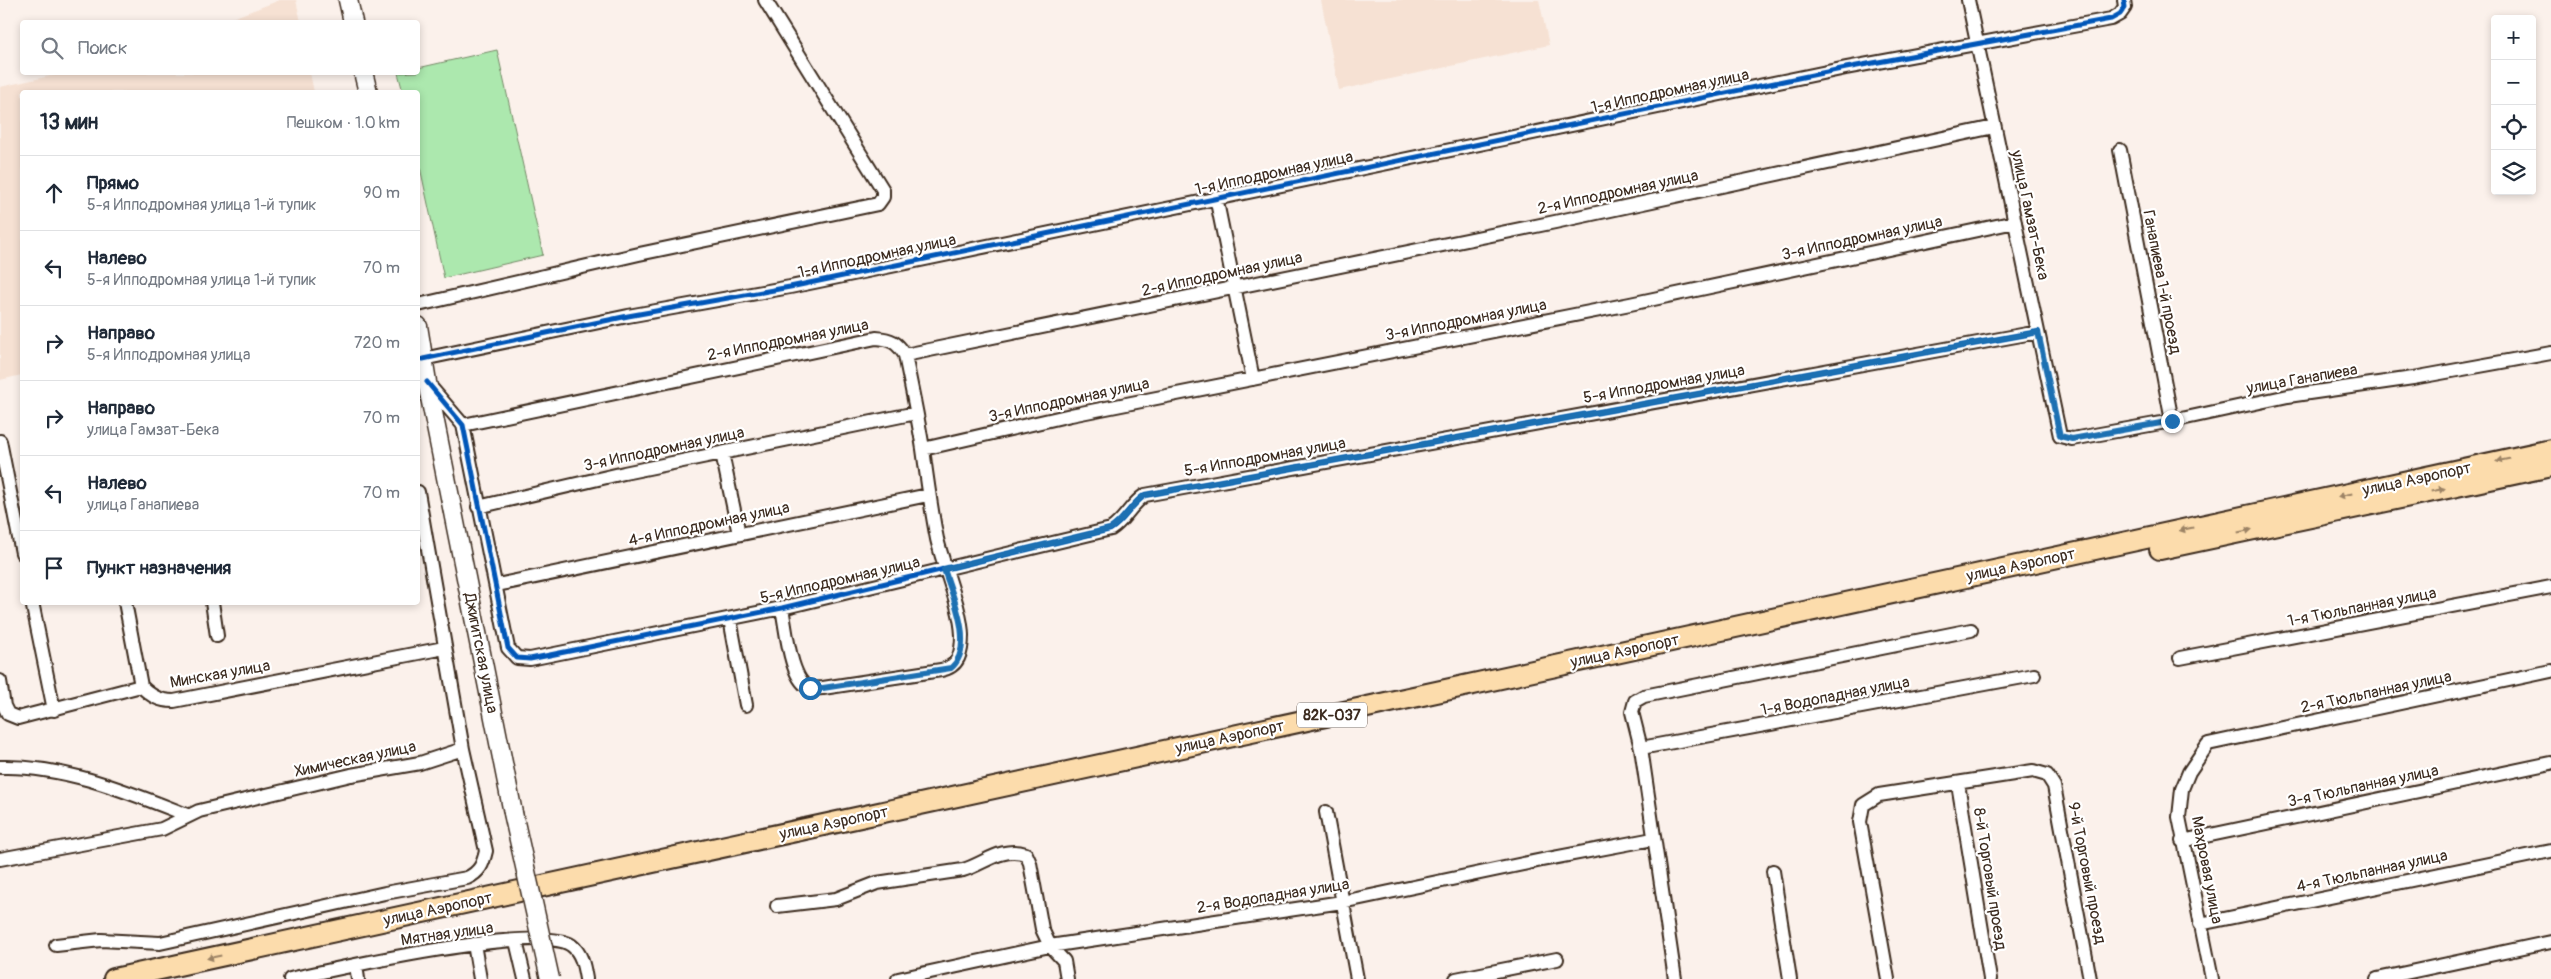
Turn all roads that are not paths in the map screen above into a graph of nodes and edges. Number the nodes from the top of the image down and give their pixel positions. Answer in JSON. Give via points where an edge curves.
{"nodes":[{"id":1,"x":348,"y":0,"type":"edge"},
{"id":2,"x":765,"y":0,"type":"edge"},
{"id":3,"x":1968,"y":0,"type":"edge"},
{"id":4,"x":2125,"y":3,"type":"edge"},
{"id":5,"x":353,"y":20,"type":"edge"},
{"id":6,"x":1977,"y":44,"type":"junction"},
{"id":7,"x":364,"y":75,"type":"edge"},
{"id":8,"x":368,"y":90,"type":"edge"},
{"id":9,"x":1994,"y":127,"type":"junction"},
{"id":10,"x":2120,"y":150,"type":"dead end"},
{"id":11,"x":1216,"y":197,"type":"junction"},
{"id":12,"x":2015,"y":222,"type":"junction"},
{"id":13,"x":1235,"y":288,"type":"junction"},
{"id":14,"x":420,"y":305,"type":"edge"},
{"id":15,"x":2038,"y":332,"type":"junction"},
{"id":16,"x":420,"y":345,"type":"edge"},
{"id":17,"x":2551,"y":353,"type":"edge"},
{"id":18,"x":905,"y":355,"type":"junction"},
{"id":19,"x":423,"y":374,"type":"edge"},
{"id":20,"x":1253,"y":379,"type":"junction"},
{"id":21,"x":916,"y":413,"type":"junction"},
{"id":22,"x":2172,"y":421,"type":"junction"},
{"id":23,"x":462,"y":425,"type":"junction"},
{"id":24,"x":2060,"y":436,"type":"joint"},
{"id":25,"x":0,"y":441,"type":"edge"},
{"id":26,"x":923,"y":449,"type":"junction"},
{"id":27,"x":2551,"y":450,"type":"edge"},
{"id":28,"x":722,"y":453,"type":"junction"},
{"id":29,"x":2551,"y":466,"type":"edge"},
{"id":30,"x":928,"y":495,"type":"junction"},
{"id":31,"x":478,"y":507,"type":"junction"},
{"id":32,"x":420,"y":518,"type":"edge"},
{"id":33,"x":20,"y":528,"type":"edge"},
{"id":34,"x":739,"y":534,"type":"junction"},
{"id":35,"x":944,"y":569,"type":"junction"},
{"id":36,"x":497,"y":585,"type":"junction"},
{"id":37,"x":2551,"y":587,"type":"edge"},
{"id":38,"x":33,"y":605,"type":"edge"},
{"id":39,"x":126,"y":605,"type":"edge"},
{"id":40,"x":212,"y":605,"type":"edge"},
{"id":41,"x":782,"y":608,"type":"junction"},
{"id":42,"x":730,"y":619,"type":"junction"},
{"id":43,"x":1972,"y":630,"type":"dead end"},
{"id":44,"x":217,"y":636,"type":"dead end"},
{"id":45,"x":444,"y":648,"type":"junction"},
{"id":46,"x":2180,"y":658,"type":"dead end"},
{"id":47,"x":2551,"y":671,"type":"edge"},
{"id":48,"x":2034,"y":675,"type":"dead end"},
{"id":49,"x":0,"y":681,"type":"edge"},
{"id":50,"x":140,"y":686,"type":"junction"},
{"id":51,"x":746,"y":706,"type":"dead end"},
{"id":52,"x":54,"y":710,"type":"junction"},
{"id":53,"x":2208,"y":744,"type":"joint"},
{"id":54,"x":463,"y":748,"type":"junction"},
{"id":55,"x":1641,"y":748,"type":"junction"},
{"id":56,"x":2551,"y":763,"type":"edge"},
{"id":57,"x":0,"y":767,"type":"edge"},
{"id":58,"x":1958,"y":784,"type":"junction"},
{"id":59,"x":1326,"y":812,"type":"dead end"},
{"id":60,"x":187,"y":815,"type":"junction"},
{"id":61,"x":1653,"y":839,"type":"junction"},
{"id":62,"x":2182,"y":841,"type":"junction"},
{"id":63,"x":2551,"y":851,"type":"edge"},
{"id":64,"x":0,"y":859,"type":"edge"},
{"id":65,"x":1773,"y":871,"type":"dead end"},
{"id":66,"x":1342,"y":902,"type":"junction"},
{"id":67,"x":777,"y":906,"type":"dead end"},
{"id":68,"x":2200,"y":924,"type":"junction"},
{"id":69,"x":516,"y":941,"type":"junction"},
{"id":70,"x":2551,"y":942,"type":"edge"},
{"id":71,"x":474,"y":944,"type":"junction"},
{"id":72,"x":56,"y":945,"type":"dead end"},
{"id":73,"x":1050,"y":946,"type":"junction"},
{"id":74,"x":1557,"y":959,"type":"dead end"},
{"id":75,"x":356,"y":965,"type":"junction"},
{"id":76,"x":958,"y":974,"type":"edge"},
{"id":77,"x":114,"y":979,"type":"edge"},
{"id":78,"x":179,"y":979,"type":"edge"},
{"id":79,"x":290,"y":979,"type":"edge"},
{"id":80,"x":358,"y":979,"type":"edge"},
{"id":81,"x":480,"y":979,"type":"edge"},
{"id":82,"x":525,"y":979,"type":"edge"},
{"id":83,"x":550,"y":979,"type":"edge"},
{"id":84,"x":586,"y":979,"type":"edge"},
{"id":85,"x":898,"y":979,"type":"edge"},
{"id":86,"x":1066,"y":979,"type":"edge"},
{"id":87,"x":1358,"y":979,"type":"edge"},
{"id":88,"x":1456,"y":979,"type":"edge"},
{"id":89,"x":1675,"y":979,"type":"edge"},
{"id":90,"x":1790,"y":979,"type":"edge"},
{"id":91,"x":1888,"y":979,"type":"edge"},
{"id":92,"x":1990,"y":979,"type":"edge"},
{"id":93,"x":2090,"y":979,"type":"edge"},
{"id":94,"x":2212,"y":979,"type":"edge"},
{"id":95,"x":2376,"y":979,"type":"edge"}],
"edges":[{"from":1,"to":5,"type":"street"},
{"from":2,"to":14,"type":"street","via":[[883,190],[878,204]]},
{"from":3,"to":6,"type":"street","name":"улица Гамзат-Бека"},
{"from":4,"to":6,"type":"street","name":"1-я Ипподромная улица","via":[[2120,14],[2111,19]]},
{"from":6,"to":9,"type":"street","name":"улица Гамзат-Бека"},
{"from":6,"to":11,"type":"street","name":"1-я Ипподромная улица"},
{"from":7,"to":8,"type":"street"},
{"from":9,"to":12,"type":"street","name":"улица Гамзат-Бека"},
{"from":9,"to":13,"type":"street","name":"2-я Ипподромная улица"},
{"from":10,"to":22,"type":"street","name":"Ганапиева 1-й проезд"},
{"from":11,"to":13,"type":"street"},
{"from":11,"to":19,"type":"street","name":"1-я Ипподромная улица","via":[[809,283],[628,316]]},
{"from":12,"to":15,"type":"street","name":"улица Гамзат-Бека"},
{"from":12,"to":20,"type":"street","name":"3-я Ипподромная улица","via":[[1621,306]]},
{"from":13,"to":18,"type":"street","name":"2-я Ипподромная улица"},
{"from":13,"to":20,"type":"street"},
{"from":15,"to":24,"type":"street","name":"улица Гамзат-Бека"},
{"from":15,"to":35,"type":"street","name":"5-я Ипподромная улица","via":[[1145,495],[1133,503],[1121,523],[1110,529]]},
{"from":16,"to":19,"type":"street","name":"Джигитская улица"},
{"from":17,"to":22,"type":"street","name":"улица Ганапиева","via":[[2288,396]]},
{"from":18,"to":21,"type":"street"},
{"from":18,"to":23,"type":"street","name":"2-я Ипподромная улица","via":[[899,344],[876,338]]},
{"from":19,"to":23,"type":"street"},
{"from":19,"to":83,"type":"street","name":"Джигитская улица","bridge":true},
{"from":20,"to":26,"type":"street","name":"3-я Ипподромная улица","via":[[1071,415]]},
{"from":21,"to":26,"type":"street"},
{"from":21,"to":28,"type":"street","name":"3-я Ипподромная улица"},
{"from":22,"to":24,"type":"street","name":"улица Ганапиева","via":[[2072,439]]},
{"from":23,"to":31,"type":"street"},
{"from":25,"to":33,"type":"street"},
{"from":26,"to":30,"type":"street"},
{"from":27,"to":77,"type":"main road","name":"улица Аэропорт","number":"82К-037","one_way":true},
{"from":28,"to":31,"type":"street","name":"3-я Ипподромная улица","via":[[624,472]]},
{"from":28,"to":34,"type":"street"},
{"from":78,"to":29,"type":"main road","name":"улица Аэропорт","one_way":true,"via":[[840,833]]},
{"from":30,"to":34,"type":"street","name":"4-я Ипподромная улица"},
{"from":30,"to":35,"type":"street"},
{"from":31,"to":36,"type":"street"},
{"from":32,"to":45,"type":"street"},
{"from":34,"to":36,"type":"street","name":"4-я Ипподромная улица"},
{"from":35,"to":41,"type":"street","name":"5-я Ипподромная улица"},
{"from":35,"to":41,"type":"street","via":[[962,637],[956,663],[951,668],[810,688],[800,680],[794,668]]},
{"from":36,"to":42,"type":"street","name":"5-я Ипподромная улица","via":[[508,648],[517,658],[530,659]]},
{"from":37,"to":46,"type":"street","name":"1-я Тюльпанная улица"},
{"from":38,"to":52,"type":"street"},
{"from":39,"to":50,"type":"street"},
{"from":40,"to":44,"type":"street"},
{"from":41,"to":42,"type":"street","name":"5-я Ипподромная улица"},
{"from":42,"to":51,"type":"street"},
{"from":43,"to":55,"type":"street","via":[[1644,696],[1635,701],[1632,712]]},
{"from":45,"to":50,"type":"street","name":"Минская улица","via":[[174,701],[162,701]]},
{"from":45,"to":54,"type":"street"},
{"from":47,"to":53,"type":"street","name":"2-я Тюльпанная улица"},
{"from":48,"to":55,"type":"street","name":"1-я Водопадная улица"},
{"from":49,"to":52,"type":"street","via":[[8,714],[18,718]]},
{"from":50,"to":52,"type":"street"},
{"from":53,"to":62,"type":"street","name":"Махровая улица","via":[[2182,789],[2179,817]]},
{"from":54,"to":60,"type":"street","name":"Химическая улица","via":[[420,763],[351,775]]},
{"from":54,"to":72,"type":"street","via":[[486,851],[476,874],[160,943],[101,940]]},
{"from":55,"to":61,"type":"street"},
{"from":56,"to":62,"type":"street","name":"3-я Тюльпанная улица"},
{"from":57,"to":60,"type":"street","via":[[17,766],[79,778],[126,791]]},
{"from":58,"to":91,"type":"street","via":[[1879,795],[1863,806],[1860,822]]},
{"from":58,"to":92,"type":"street","name":"8-й Торговый проезд"},
{"from":58,"to":93,"type":"street","name":"9-й Торговый проезд","via":[[2033,771],[2047,775],[2054,786]]},
{"from":59,"to":66,"type":"street"},
{"from":60,"to":64,"type":"street","name":"Химическая улица","via":[[162,829]]},
{"from":61,"to":66,"type":"street","name":"2-я Водопадная улица"},
{"from":61,"to":89,"type":"street"},
{"from":62,"to":68,"type":"street","name":"Махровая улица"},
{"from":63,"to":68,"type":"street","name":"4-я Тюльпанная улица"},
{"from":65,"to":90,"type":"street"},
{"from":66,"to":73,"type":"street","name":"2-я Водопадная улица"},
{"from":66,"to":87,"type":"street"},
{"from":67,"to":73,"type":"street","via":[[836,899],[877,883],[964,870],[988,857],[1018,851],[1026,854],[1030,863],[1042,929]]},
{"from":68,"to":94,"type":"street","name":"Махровая улица"},
{"from":69,"to":71,"type":"street","name":"Мятная улица"},
{"from":69,"to":82,"type":"street"},
{"from":69,"to":84,"type":"street","name":"Мятная улица","via":[[551,938],[570,944],[579,953]]},
{"from":70,"to":95,"type":"street"},
{"from":71,"to":75,"type":"street","name":"Мятная улица"},
{"from":71,"to":81,"type":"street"},
{"from":73,"to":76,"type":"street","name":"2-я Водопадная улица"},
{"from":73,"to":86,"type":"street","via":[[1064,961]]},
{"from":74,"to":88,"type":"street"},
{"from":75,"to":79,"type":"street","name":"Мятная улица"},
{"from":75,"to":80,"type":"street"},
{"from":76,"to":85,"type":"street","name":"2-я Водопадная улица"}]}
